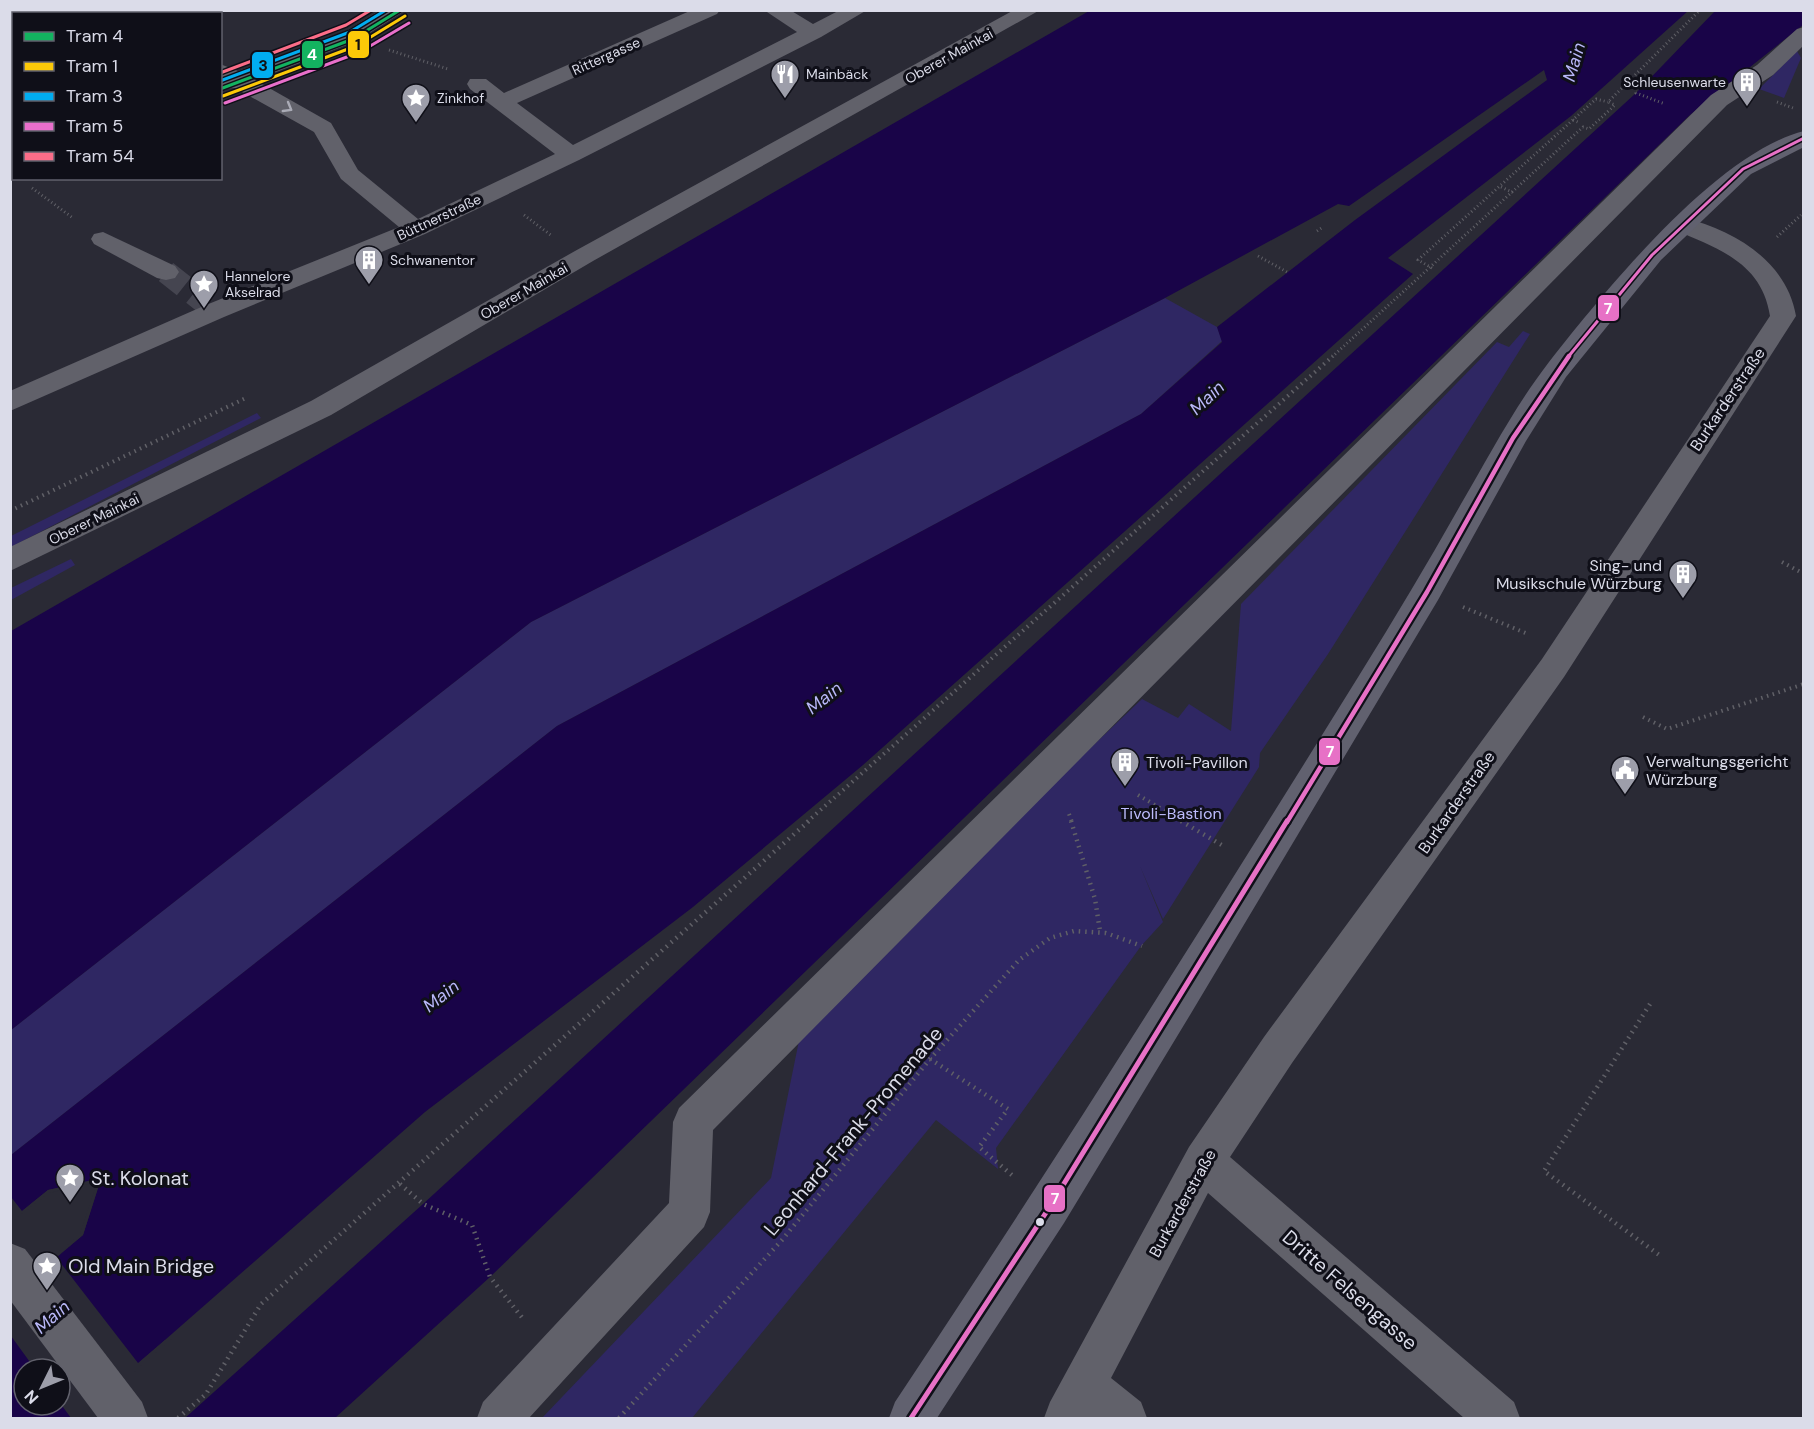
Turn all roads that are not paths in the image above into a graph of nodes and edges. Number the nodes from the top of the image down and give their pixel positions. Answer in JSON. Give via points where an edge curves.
{"nodes":[{"id":1,"x":396,"y":10,"type":"edge"},
{"id":2,"x":710,"y":10,"type":"edge"},
{"id":3,"x":774,"y":10,"type":"edge"},
{"id":4,"x":857,"y":10,"type":"edge"},
{"id":5,"x":1030,"y":10,"type":"edge"},
{"id":6,"x":808,"y":23,"type":"junction"},
{"id":7,"x":1803,"y":33,"type":"edge"},
{"id":8,"x":226,"y":78,"type":"edge"},
{"id":9,"x":478,"y":84,"type":"road end"},
{"id":10,"x":502,"y":102,"type":"junction"},
{"id":11,"x":1803,"y":138,"type":"edge"},
{"id":12,"x":571,"y":155,"type":"junction"},
{"id":13,"x":1684,"y":225,"type":"junction"},
{"id":14,"x":416,"y":229,"type":"junction"},
{"id":15,"x":103,"y":239,"type":"dead end"},
{"id":16,"x":166,"y":272,"type":"tunnel mouth"},
{"id":17,"x":1775,"y":282,"type":"junction"},
{"id":18,"x":1803,"y":287,"type":"edge"},
{"id":19,"x":10,"y":402,"type":"edge"},
{"id":20,"x":10,"y":560,"type":"edge"},
{"id":21,"x":1203,"y":1161,"type":"junction"},
{"id":22,"x":10,"y":1264,"type":"edge"},
{"id":23,"x":1076,"y":1402,"type":"edge"},
{"id":24,"x":126,"y":1419,"type":"edge"},
{"id":25,"x":499,"y":1419,"type":"edge"},
{"id":26,"x":911,"y":1419,"type":"edge"},
{"id":27,"x":1125,"y":1419,"type":"edge"},
{"id":28,"x":1498,"y":1419,"type":"edge"}],
"edges":[{"from":1,"to":8,"type":"street","via":[[350,38]]},
{"from":2,"to":10,"type":"street","name":"Rittergasse"},
{"from":3,"to":6,"type":"street"},
{"from":4,"to":6,"type":"street","name":"Büttnerstraße"},
{"from":5,"to":20,"type":"street","name":"Oberer Mainkai","via":[[584,256],[321,408]]},
{"from":6,"to":12,"type":"street","name":"Büttnerstraße"},
{"from":7,"to":25,"type":"street","via":[[1765,70],[1719,100],[693,1122],[688,1212]]},
{"from":8,"to":14,"type":"street","one_way":true,"via":[[323,128],[349,174]]},
{"from":9,"to":10,"type":"street"},
{"from":10,"to":12,"type":"street"},
{"from":11,"to":13,"type":"main road","via":[[1743,169]]},
{"from":12,"to":14,"type":"street","name":"Büttnerstraße"},
{"from":13,"to":17,"type":"street","name":"Burkarderstraße","via":[[1752,259]]},
{"from":13,"to":26,"type":"main road","via":[[1652,255],[1556,371],[1513,438],[1427,592],[1062,1188]]},
{"from":14,"to":19,"type":"street","name":"Büttnerstraße","via":[[210,307]]},
{"from":15,"to":16,"type":"street"},
{"from":17,"to":18,"type":"street"},
{"from":17,"to":21,"type":"street","name":"Burkarderstraße","via":[[1783,301],[1783,316],[1565,649]]},
{"from":21,"to":23,"type":"street","name":"Burkarderstraße"},
{"from":21,"to":28,"type":"street","name":"Dritte Felsengasse"},
{"from":22,"to":24,"type":"street"},
{"from":23,"to":27,"type":"street"}]}
